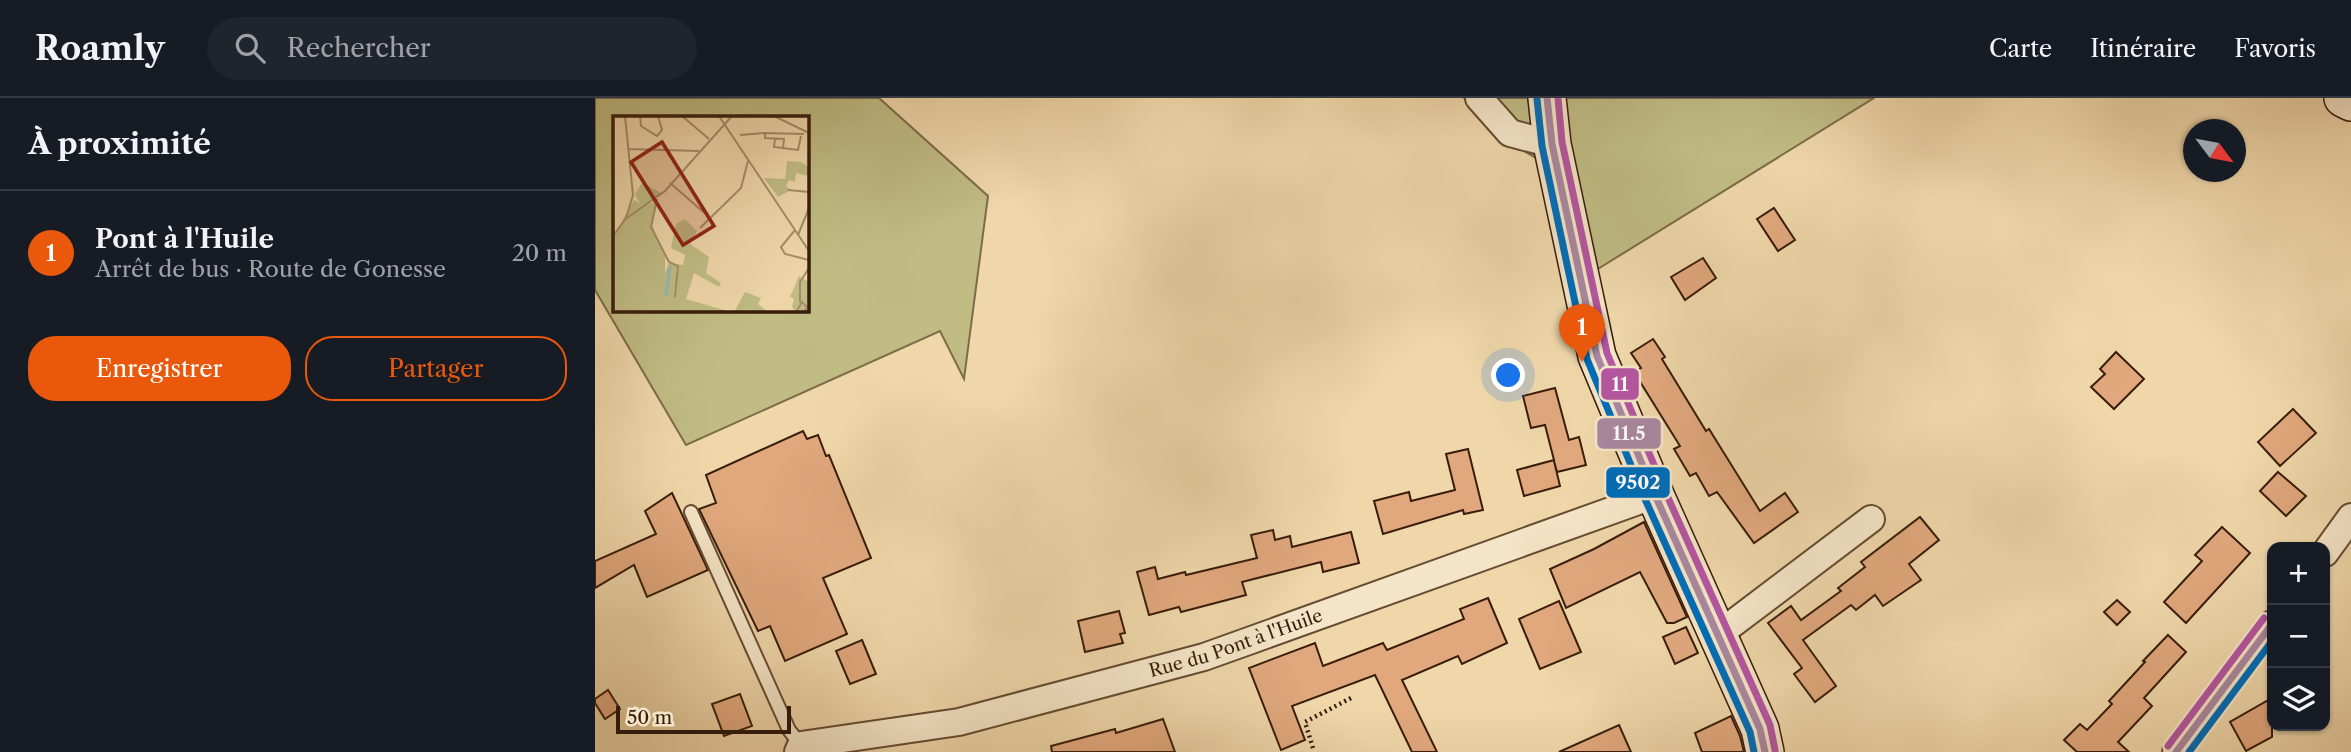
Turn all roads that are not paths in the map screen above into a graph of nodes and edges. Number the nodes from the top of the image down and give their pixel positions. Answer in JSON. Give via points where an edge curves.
{"nodes":[{"id":1,"x":1479,"y":98,"type":"edge"},
{"id":2,"x":1547,"y":98,"type":"edge"},
{"id":3,"x":2343,"y":98,"type":"edge"},
{"id":4,"x":2351,"y":102,"type":"edge"},
{"id":5,"x":1552,"y":144,"type":"junction"},
{"id":6,"x":1655,"y":495,"type":"junction"},
{"id":7,"x":691,"y":512,"type":"dead end"},
{"id":8,"x":2351,"y":517,"type":"edge"},
{"id":9,"x":1871,"y":519,"type":"dead end"},
{"id":10,"x":2330,"y":546,"type":"edge"},
{"id":11,"x":2267,"y":631,"type":"edge"},
{"id":12,"x":1719,"y":634,"type":"junction"},
{"id":13,"x":800,"y":748,"type":"edge"},
{"id":14,"x":1765,"y":752,"type":"edge"},
{"id":15,"x":2176,"y":752,"type":"edge"}],
"edges":[{"from":1,"to":5,"type":"street","via":[[1510,133]]},
{"from":2,"to":5,"type":"street"},
{"from":3,"to":4,"type":"street"},
{"from":5,"to":6,"type":"street","via":[[1592,341]]},
{"from":6,"to":12,"type":"street"},
{"from":6,"to":13,"type":"street","name":"Rue du Pont à l'Huile","via":[[1204,657],[959,722]]},
{"from":7,"to":13,"type":"lane"},
{"from":8,"to":10,"type":"street"},
{"from":9,"to":12,"type":"street"},
{"from":11,"to":15,"type":"street"},
{"from":12,"to":14,"type":"street","via":[[1760,729]]}]}
